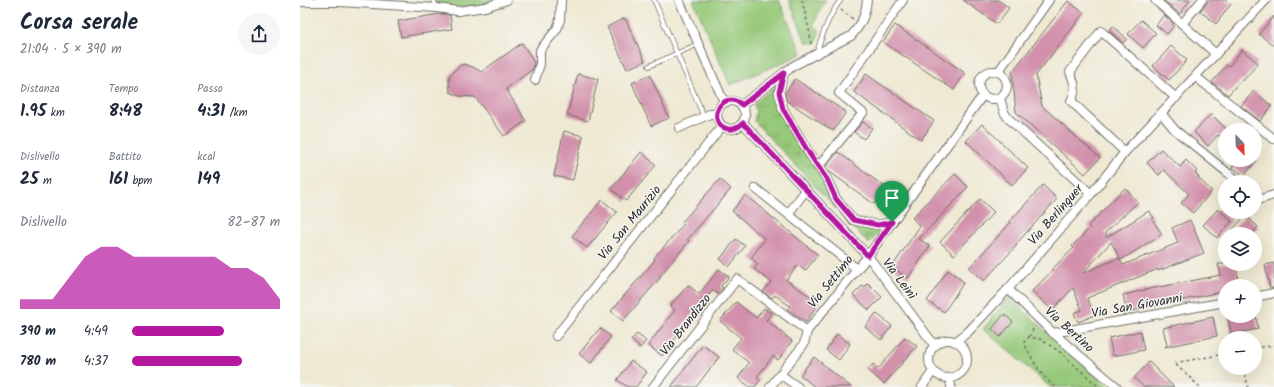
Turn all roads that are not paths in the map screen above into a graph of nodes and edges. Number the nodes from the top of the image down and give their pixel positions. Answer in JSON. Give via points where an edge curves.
{"nodes":[{"id":1,"x":507,"y":0,"type":"edge"},
{"id":2,"x":561,"y":0,"type":"edge"},
{"id":3,"x":654,"y":0,"type":"edge"},
{"id":4,"x":679,"y":0,"type":"edge"},
{"id":5,"x":841,"y":0,"type":"edge"},
{"id":6,"x":866,"y":0,"type":"edge"},
{"id":7,"x":903,"y":0,"type":"edge"},
{"id":8,"x":1049,"y":0,"type":"edge"},
{"id":9,"x":1155,"y":0,"type":"edge"},
{"id":10,"x":1202,"y":0,"type":"edge"},
{"id":11,"x":1266,"y":0,"type":"edge"},
{"id":12,"x":300,"y":2,"type":"edge"},
{"id":13,"x":435,"y":4,"type":"edge"},
{"id":14,"x":1182,"y":24,"type":"junction"},
{"id":15,"x":698,"y":44,"type":"junction"},
{"id":16,"x":676,"y":53,"type":"junction"},
{"id":17,"x":1216,"y":54,"type":"junction"},
{"id":18,"x":814,"y":55,"type":"junction"},
{"id":19,"x":649,"y":66,"type":"dead end"},
{"id":20,"x":998,"y":72,"type":"junction"},
{"id":21,"x":784,"y":73,"type":"junction"},
{"id":22,"x":1196,"y":77,"type":"junction"},
{"id":23,"x":535,"y":80,"type":"dead end"},
{"id":24,"x":983,"y":95,"type":"junction"},
{"id":25,"x":1000,"y":98,"type":"junction"},
{"id":26,"x":1176,"y":98,"type":"junction"},
{"id":27,"x":724,"y":102,"type":"junction"},
{"id":28,"x":742,"y":105,"type":"junction"},
{"id":29,"x":717,"y":114,"type":"junction"},
{"id":30,"x":1161,"y":114,"type":"junction"},
{"id":31,"x":704,"y":117,"type":"junction"},
{"id":32,"x":743,"y":123,"type":"junction"},
{"id":33,"x":722,"y":126,"type":"junction"},
{"id":34,"x":679,"y":128,"type":"dead end"},
{"id":35,"x":1274,"y":139,"type":"edge"},
{"id":36,"x":1125,"y":152,"type":"junction"},
{"id":37,"x":818,"y":167,"type":"junction"},
{"id":38,"x":1230,"y":175,"type":"edge"},
{"id":39,"x":755,"y":188,"type":"dead end"},
{"id":40,"x":806,"y":190,"type":"junction"},
{"id":41,"x":1091,"y":194,"type":"junction"},
{"id":42,"x":1274,"y":195,"type":"edge"},
{"id":43,"x":1262,"y":198,"type":"edge"},
{"id":44,"x":788,"y":214,"type":"junction"},
{"id":45,"x":892,"y":222,"type":"junction"},
{"id":46,"x":868,"y":256,"type":"junction"},
{"id":47,"x":856,"y":269,"type":"junction"},
{"id":48,"x":1008,"y":289,"type":"junction"},
{"id":49,"x":1274,"y":293,"type":"edge"},
{"id":50,"x":1262,"y":296,"type":"edge"},
{"id":51,"x":1218,"y":303,"type":"edge"},
{"id":52,"x":808,"y":331,"type":"junction"},
{"id":53,"x":968,"y":332,"type":"junction"},
{"id":54,"x":1053,"y":333,"type":"junction"},
{"id":55,"x":556,"y":336,"type":"dead end"},
{"id":56,"x":955,"y":342,"type":"junction"},
{"id":57,"x":935,"y":346,"type":"junction"},
{"id":58,"x":963,"y":347,"type":"junction"},
{"id":59,"x":933,"y":371,"type":"junction"},
{"id":60,"x":781,"y":375,"type":"junction"},
{"id":61,"x":950,"y":378,"type":"junction"},
{"id":62,"x":653,"y":387,"type":"edge"},
{"id":63,"x":770,"y":387,"type":"edge"},
{"id":64,"x":798,"y":387,"type":"edge"},
{"id":65,"x":922,"y":387,"type":"edge"},
{"id":66,"x":951,"y":387,"type":"edge"},
{"id":67,"x":1117,"y":387,"type":"edge"}],
"edges":[{"from":1,"to":13,"type":"street","via":[[485,7],[458,11]]},
{"from":2,"to":23,"type":"street","via":[[560,20],[557,29],[540,50],[540,64]]},
{"from":3,"to":16,"type":"lane"},
{"from":4,"to":15,"type":"street"},
{"from":5,"to":18,"type":"lane"},
{"from":6,"to":18,"type":"street","via":[[865,15],[851,36]]},
{"from":7,"to":37,"type":"street","via":[[839,93],[863,113]]},
{"from":8,"to":20,"type":"street"},
{"from":9,"to":14,"type":"street"},
{"from":10,"to":14,"type":"street"},
{"from":11,"to":17,"type":"street","name":"Via Berlinguer"},
{"from":12,"to":13,"type":"street"},
{"from":14,"to":17,"type":"street"},
{"from":15,"to":16,"type":"lane"},
{"from":15,"to":27,"type":"street"},
{"from":16,"to":19,"type":"lane"},
{"from":16,"to":31,"type":"lane"},
{"from":17,"to":22,"type":"street","name":"Via Berlinguer"},
{"from":18,"to":21,"type":"street"},
{"from":20,"to":24,"type":"street","via":[[989,72],[982,78],[979,87]]},
{"from":20,"to":25,"type":"street","via":[[1007,82],[1006,91]]},
{"from":21,"to":28,"type":"street"},
{"from":21,"to":37,"type":"street","via":[[779,92],[783,109]]},
{"from":22,"to":26,"type":"street","name":"Via Berlinguer"},
{"from":22,"to":35,"type":"street"},
{"from":24,"to":25,"type":"street","via":[[991,99]]},
{"from":24,"to":45,"type":"street","name":"Via Settimo"},
{"from":25,"to":41,"type":"street","via":[[1008,118]]},
{"from":26,"to":30,"type":"street","name":"Via Berlinguer"},
{"from":26,"to":36,"type":"street","via":[[1101,31],[1070,72],[1075,84],[1071,101]]},
{"from":27,"to":28,"type":"street","via":[[734,100]]},
{"from":27,"to":29,"type":"street"},
{"from":28,"to":32,"type":"street","via":[[746,114]]},
{"from":29,"to":31,"type":"street"},
{"from":29,"to":33,"type":"street"},
{"from":30,"to":36,"type":"street","name":"Via Berlinguer"},
{"from":30,"to":38,"type":"street","via":[[1175,130]]},
{"from":31,"to":34,"type":"street"},
{"from":32,"to":33,"type":"street","via":[[736,129]]},
{"from":32,"to":40,"type":"street","name":"Via Leinì"},
{"from":33,"to":55,"type":"street","name":"Via San Maurizio"},
{"from":36,"to":41,"type":"street","name":"Via Berlinguer"},
{"from":37,"to":45,"type":"street","via":[[836,199],[854,220],[878,225]]},
{"from":39,"to":44,"type":"street"},
{"from":40,"to":44,"type":"street"},
{"from":40,"to":46,"type":"street","name":"Via Leinì"},
{"from":41,"to":48,"type":"street","name":"Via Berlinguer"},
{"from":42,"to":43,"type":"street"},
{"from":44,"to":47,"type":"street"},
{"from":45,"to":46,"type":"street","name":"Via Settimo"},
{"from":46,"to":47,"type":"street","name":"Via Settimo"},
{"from":46,"to":57,"type":"street","name":"Via Leinì"},
{"from":47,"to":52,"type":"street","name":"Via Settimo"},
{"from":48,"to":53,"type":"street","name":"Via Berlinguer"},
{"from":48,"to":54,"type":"street","name":"Via Bertino"},
{"from":49,"to":50,"type":"street"},
{"from":51,"to":54,"type":"street","name":"Via San Giovanni"},
{"from":52,"to":60,"type":"street","name":"Via Settimo","via":[[804,344]]},
{"from":52,"to":62,"type":"street","name":"Via Brandizzo","via":[[737,278]]},
{"from":53,"to":56,"type":"street"},
{"from":53,"to":58,"type":"street"},
{"from":54,"to":67,"type":"street","name":"Via Bertino"},
{"from":56,"to":57,"type":"street","via":[[944,341]]},
{"from":56,"to":58,"type":"street"},
{"from":57,"to":59,"type":"street","via":[[930,356]]},
{"from":58,"to":61,"type":"street","via":[[968,358],[967,364],[961,374]]},
{"from":59,"to":61,"type":"street","via":[[943,378]]},
{"from":59,"to":65,"type":"street"},
{"from":60,"to":63,"type":"street","name":"Via Settimo"},
{"from":60,"to":64,"type":"street"},
{"from":61,"to":66,"type":"street"}]}
